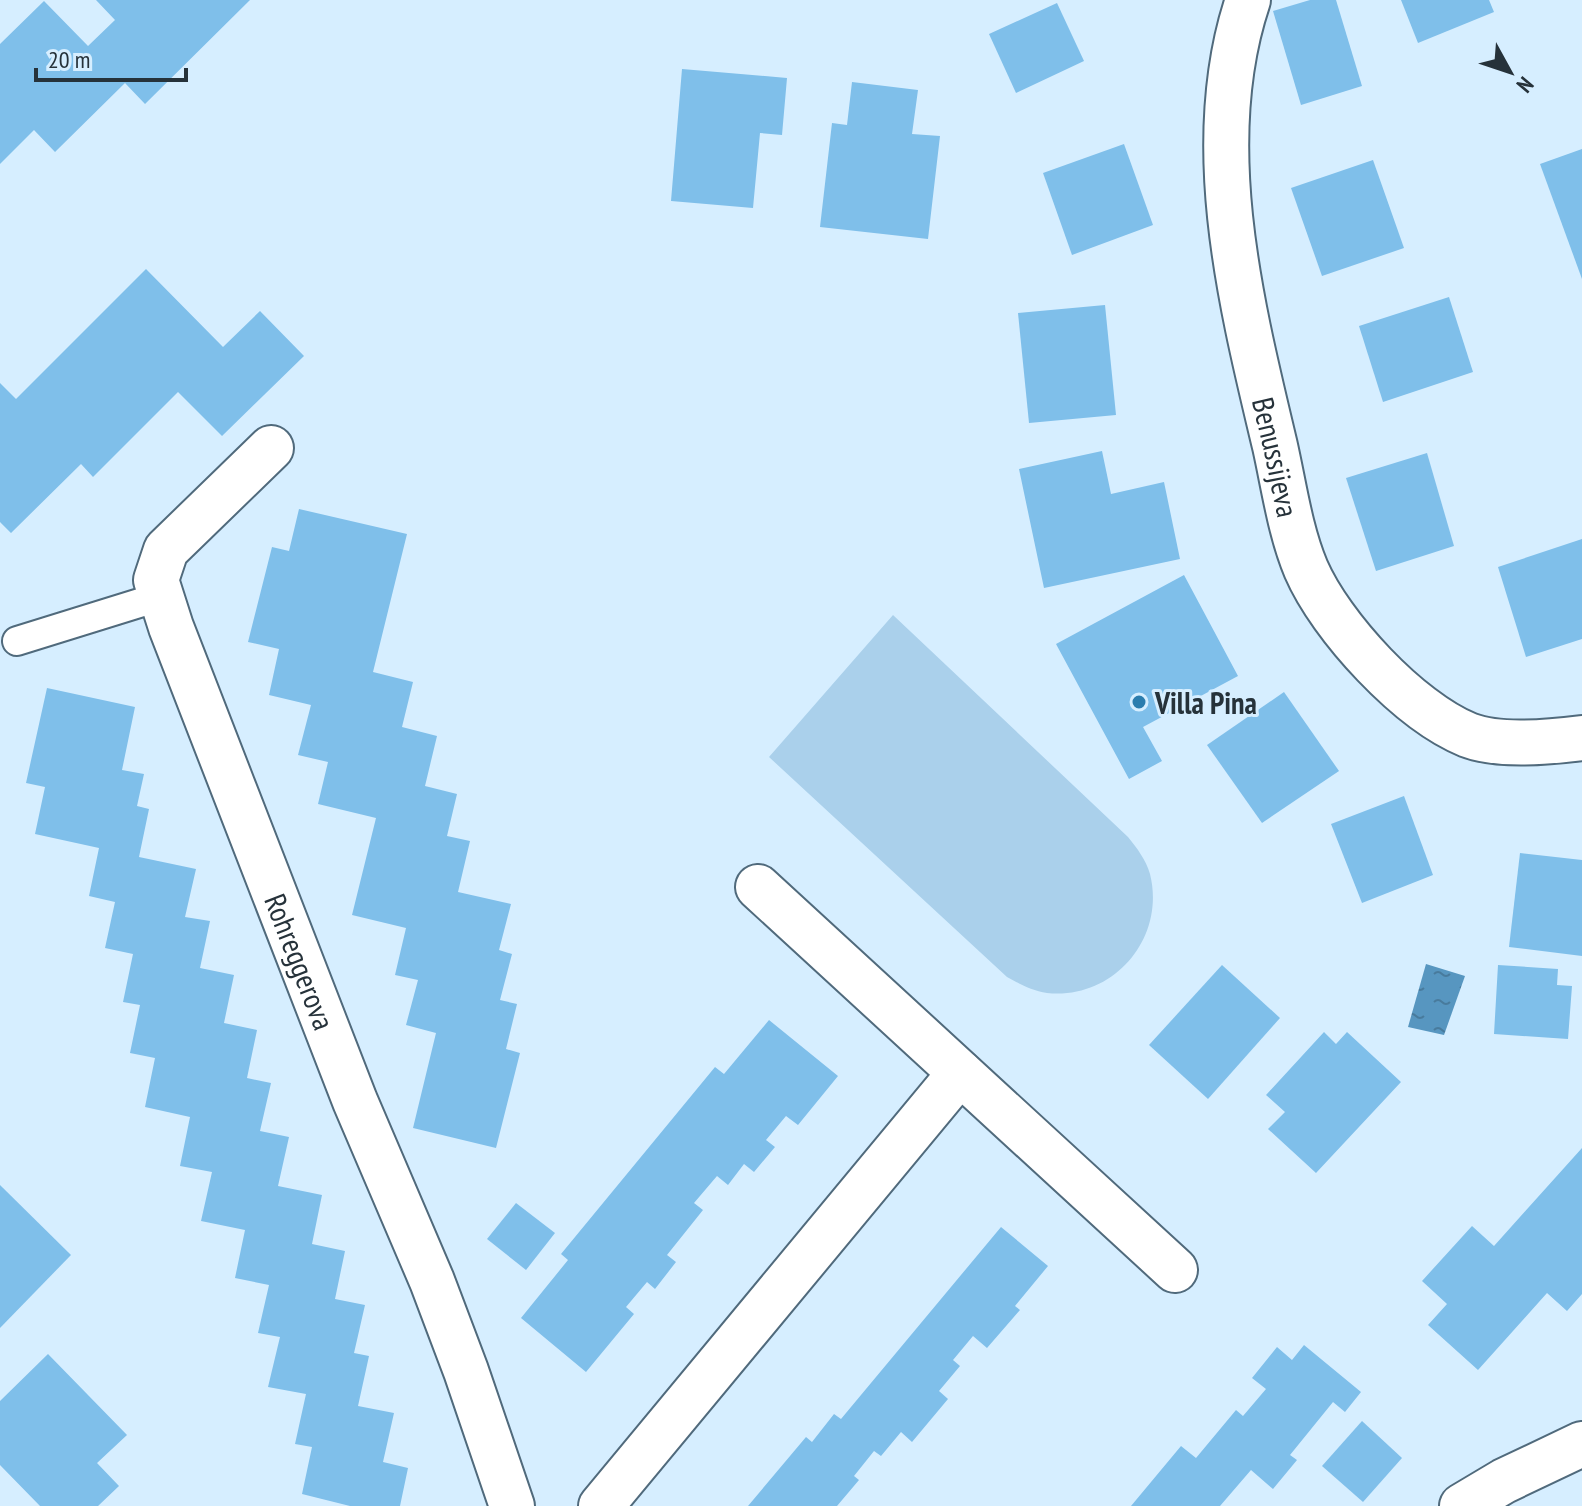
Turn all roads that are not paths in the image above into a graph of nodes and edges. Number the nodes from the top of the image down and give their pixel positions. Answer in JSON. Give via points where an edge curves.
{"nodes":[{"id":1,"x":1248,"y":0,"type":"edge"},
{"id":2,"x":271,"y":448,"type":"dead end"},
{"id":3,"x":162,"y":596,"type":"junction"},
{"id":4,"x":17,"y":641,"type":"dead end"},
{"id":5,"x":1582,"y":738,"type":"edge"},
{"id":6,"x":758,"y":887,"type":"dead end"},
{"id":7,"x":960,"y":1073,"type":"junction"},
{"id":8,"x":1175,"y":1270,"type":"dead end"},
{"id":9,"x":1582,"y":1444,"type":"edge"},
{"id":10,"x":512,"y":1506,"type":"edge"},
{"id":11,"x":601,"y":1506,"type":"edge"},
{"id":12,"x":1462,"y":1506,"type":"edge"}],
"edges":[{"from":1,"to":5,"type":"street","name":"Benussijeva","via":[[1226,115],[1226,168],[1259,381],[1306,569],[1344,629],[1375,665],[1444,722],[1492,741]]},
{"from":2,"to":3,"type":"street","name":"Rohreggerova","via":[[166,550],[156,580]]},
{"from":3,"to":4,"type":"lane"},
{"from":3,"to":10,"type":"street","name":"Rohreggerova","via":[[355,1101],[437,1296]]},
{"from":6,"to":7,"type":"street"},
{"from":7,"to":8,"type":"street"},
{"from":7,"to":11,"type":"street"},
{"from":9,"to":12,"type":"street"}]}
